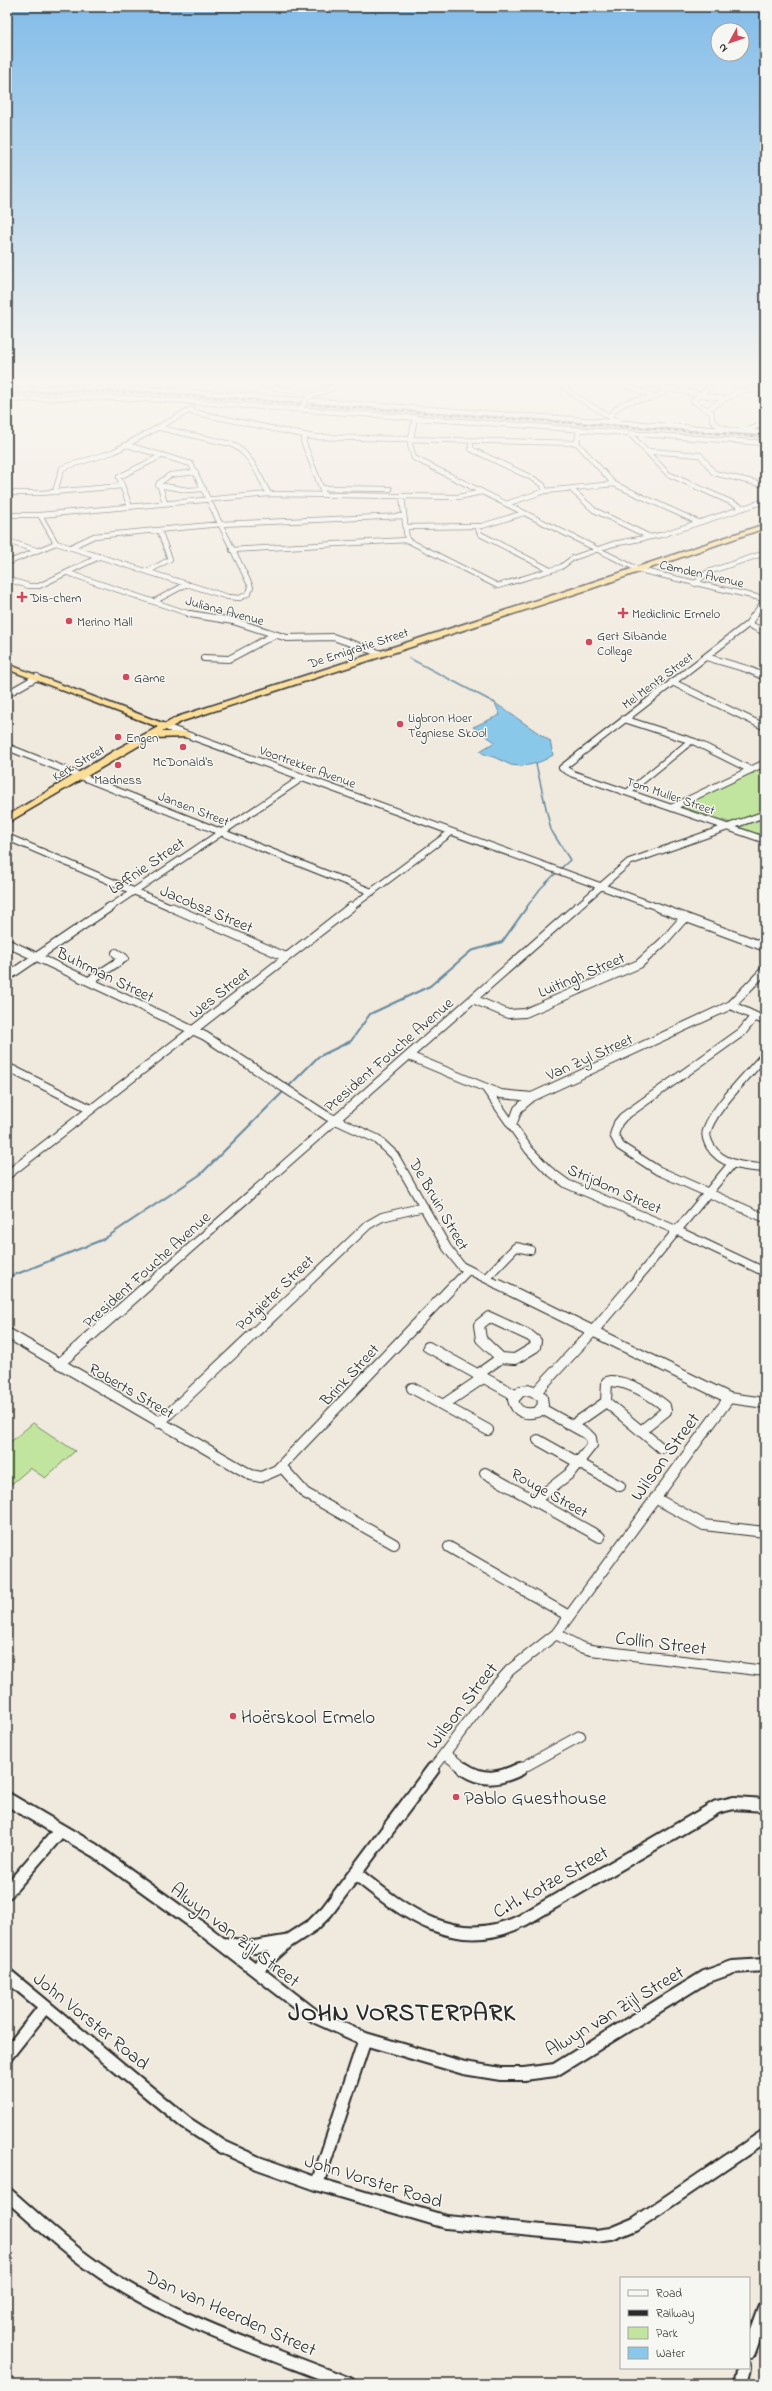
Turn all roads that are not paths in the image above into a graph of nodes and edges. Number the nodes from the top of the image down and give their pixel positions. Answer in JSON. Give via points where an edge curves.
{"nodes":[{"id":1,"x":402,"y":496,"type":"edge"},
{"id":2,"x":126,"y":497,"type":"edge"},
{"id":3,"x":163,"y":497,"type":"edge"},
{"id":4,"x":238,"y":497,"type":"edge"},
{"id":5,"x":439,"y":497,"type":"edge"},
{"id":6,"x":466,"y":497,"type":"edge"},
{"id":7,"x":491,"y":497,"type":"edge"},
{"id":8,"x":528,"y":497,"type":"edge"},
{"id":9,"x":579,"y":497,"type":"edge"},
{"id":10,"x":642,"y":497,"type":"edge"},
{"id":11,"x":718,"y":497,"type":"edge"},
{"id":12,"x":209,"y":499,"type":"junction"},
{"id":13,"x":765,"y":501,"type":"edge"},
{"id":14,"x":165,"y":503,"type":"junction"},
{"id":15,"x":506,"y":504,"type":"junction"},
{"id":16,"x":130,"y":506,"type":"junction"},
{"id":17,"x":744,"y":508,"type":"junction"},
{"id":18,"x":524,"y":513,"type":"junction"},
{"id":19,"x":7,"y":515,"type":"edge"},
{"id":20,"x":40,"y":515,"type":"junction"},
{"id":21,"x":404,"y":516,"type":"junction"},
{"id":22,"x":698,"y":522,"type":"junction"},
{"id":23,"x":221,"y":524,"type":"junction"},
{"id":24,"x":477,"y":526,"type":"junction"},
{"id":25,"x":765,"y":526,"type":"edge"},
{"id":26,"x":405,"y":527,"type":"junction"},
{"id":27,"x":159,"y":530,"type":"junction"},
{"id":28,"x":650,"y":537,"type":"junction"},
{"id":29,"x":7,"y":540,"type":"edge"},
{"id":30,"x":408,"y":540,"type":"junction"},
{"id":31,"x":56,"y":543,"type":"junction"},
{"id":32,"x":71,"y":547,"type":"junction"},
{"id":33,"x":36,"y":550,"type":"junction"},
{"id":34,"x":232,"y":550,"type":"junction"},
{"id":35,"x":597,"y":550,"type":"junction"},
{"id":36,"x":765,"y":552,"type":"edge"},
{"id":37,"x":101,"y":556,"type":"junction"},
{"id":38,"x":7,"y":563,"type":"edge"},
{"id":39,"x":636,"y":569,"type":"junction"},
{"id":40,"x":550,"y":570,"type":"junction"},
{"id":41,"x":149,"y":571,"type":"junction"},
{"id":42,"x":68,"y":573,"type":"junction"},
{"id":43,"x":7,"y":579,"type":"edge"},
{"id":44,"x":187,"y":584,"type":"junction"},
{"id":45,"x":695,"y":584,"type":"junction"},
{"id":46,"x":765,"y":599,"type":"edge"},
{"id":47,"x":155,"y":601,"type":"junction"},
{"id":48,"x":748,"y":624,"type":"junction"},
{"id":49,"x":765,"y":632,"type":"edge"},
{"id":50,"x":274,"y":635,"type":"junction"},
{"id":51,"x":379,"y":653,"type":"junction"},
{"id":52,"x":706,"y":657,"type":"junction"},
{"id":53,"x":204,"y":658,"type":"dead end"},
{"id":54,"x":7,"y":666,"type":"edge"},
{"id":55,"x":37,"y":677,"type":"junction"},
{"id":56,"x":765,"y":677,"type":"edge"},
{"id":57,"x":672,"y":682,"type":"junction"},
{"id":58,"x":7,"y":694,"type":"edge"},
{"id":59,"x":185,"y":717,"type":"junction"},
{"id":60,"x":143,"y":718,"type":"junction"},
{"id":61,"x":624,"y":719,"type":"junction"},
{"id":62,"x":163,"y":726,"type":"junction"},
{"id":63,"x":765,"y":727,"type":"edge"},
{"id":64,"x":186,"y":735,"type":"junction"},
{"id":65,"x":141,"y":739,"type":"junction"},
{"id":66,"x":691,"y":741,"type":"junction"},
{"id":67,"x":7,"y":747,"type":"edge"},
{"id":68,"x":765,"y":763,"type":"edge"},
{"id":69,"x":751,"y":770,"type":"junction"},
{"id":70,"x":569,"y":772,"type":"joint"},
{"id":71,"x":79,"y":776,"type":"junction"},
{"id":72,"x":302,"y":778,"type":"junction"},
{"id":73,"x":628,"y":792,"type":"junction"},
{"id":74,"x":672,"y":807,"type":"junction"},
{"id":75,"x":765,"y":814,"type":"edge"},
{"id":76,"x":7,"y":820,"type":"edge"},
{"id":77,"x":727,"y":827,"type":"junction"},
{"id":78,"x":221,"y":831,"type":"junction"},
{"id":79,"x":450,"y":833,"type":"junction"},
{"id":80,"x":7,"y":837,"type":"edge"},
{"id":81,"x":765,"y":840,"type":"edge"},
{"id":82,"x":601,"y":886,"type":"junction"},
{"id":83,"x":132,"y":891,"type":"junction"},
{"id":84,"x":372,"y":892,"type":"junction"},
{"id":85,"x":686,"y":917,"type":"junction"},
{"id":86,"x":7,"y":943,"type":"edge"},
{"id":87,"x":765,"y":947,"type":"edge"},
{"id":88,"x":116,"y":953,"type":"dead end"},
{"id":89,"x":37,"y":956,"type":"junction"},
{"id":90,"x":286,"y":957,"type":"junction"},
{"id":91,"x":765,"y":970,"type":"edge"},
{"id":92,"x":7,"y":977,"type":"edge"},
{"id":93,"x":89,"y":981,"type":"junction"},
{"id":94,"x":472,"y":999,"type":"junction"},
{"id":95,"x":731,"y":1005,"type":"junction"},
{"id":96,"x":754,"y":1017,"type":"junction"},
{"id":97,"x":765,"y":1021,"type":"edge"},
{"id":98,"x":193,"y":1031,"type":"junction"},
{"id":99,"x":765,"y":1055,"type":"edge"},
{"id":100,"x":409,"y":1056,"type":"junction"},
{"id":101,"x":7,"y":1067,"type":"edge"},
{"id":102,"x":487,"y":1090,"type":"junction"},
{"id":103,"x":532,"y":1097,"type":"junction"},
{"id":104,"x":91,"y":1109,"type":"junction"},
{"id":105,"x":334,"y":1120,"type":"junction"},
{"id":106,"x":512,"y":1125,"type":"junction"},
{"id":107,"x":731,"y":1165,"type":"junction"},
{"id":108,"x":765,"y":1168,"type":"edge"},
{"id":109,"x":7,"y":1175,"type":"edge"},
{"id":110,"x":708,"y":1192,"type":"junction"},
{"id":111,"x":424,"y":1207,"type":"junction"},
{"id":112,"x":765,"y":1218,"type":"edge"},
{"id":113,"x":676,"y":1230,"type":"junction"},
{"id":114,"x":530,"y":1250,"type":"dead end"},
{"id":115,"x":468,"y":1270,"type":"junction"},
{"id":116,"x":765,"y":1272,"type":"edge"},
{"id":117,"x":486,"y":1278,"type":"junction"},
{"id":118,"x":594,"y":1330,"type":"junction"},
{"id":119,"x":7,"y":1333,"type":"edge"},
{"id":120,"x":428,"y":1347,"type":"dead end"},
{"id":121,"x":501,"y":1358,"type":"junction"},
{"id":122,"x":59,"y":1364,"type":"junction"},
{"id":123,"x":480,"y":1376,"type":"junction"},
{"id":124,"x":412,"y":1388,"type":"dead end"},
{"id":125,"x":536,"y":1392,"type":"junction"},
{"id":126,"x":515,"y":1395,"type":"junction"},
{"id":127,"x":729,"y":1398,"type":"junction"},
{"id":128,"x":606,"y":1402,"type":"junction"},
{"id":129,"x":765,"y":1403,"type":"edge"},
{"id":130,"x":443,"y":1405,"type":"junction"},
{"id":131,"x":542,"y":1409,"type":"junction"},
{"id":132,"x":159,"y":1423,"type":"junction"},
{"id":133,"x":573,"y":1425,"type":"junction"},
{"id":134,"x":488,"y":1430,"type":"dead end"},
{"id":135,"x":640,"y":1432,"type":"junction"},
{"id":136,"x":538,"y":1440,"type":"dead end"},
{"id":137,"x":660,"y":1448,"type":"dead end"},
{"id":138,"x":579,"y":1464,"type":"junction"},
{"id":139,"x":281,"y":1466,"type":"junction"},
{"id":140,"x":243,"y":1470,"type":"joint"},
{"id":141,"x":485,"y":1473,"type":"dead end"},
{"id":142,"x":620,"y":1486,"type":"dead end"},
{"id":143,"x":655,"y":1498,"type":"junction"},
{"id":144,"x":534,"y":1501,"type":"junction"},
{"id":145,"x":765,"y":1532,"type":"edge"},
{"id":146,"x":600,"y":1537,"type":"dead end"},
{"id":147,"x":394,"y":1544,"type":"dead end"},
{"id":148,"x":449,"y":1547,"type":"dead end"},
{"id":149,"x":569,"y":1616,"type":"junction"},
{"id":150,"x":556,"y":1634,"type":"junction"},
{"id":151,"x":765,"y":1671,"type":"edge"},
{"id":152,"x":580,"y":1736,"type":"dead end"},
{"id":153,"x":445,"y":1754,"type":"junction"},
{"id":154,"x":7,"y":1799,"type":"edge"},
{"id":155,"x":765,"y":1805,"type":"edge"},
{"id":156,"x":60,"y":1831,"type":"junction"},
{"id":157,"x":355,"y":1873,"type":"junction"},
{"id":158,"x":7,"y":1892,"type":"edge"},
{"id":159,"x":287,"y":1942,"type":"junction"},
{"id":160,"x":222,"y":1944,"type":"junction"},
{"id":161,"x":765,"y":1965,"type":"edge"},
{"id":162,"x":256,"y":1970,"type":"junction"},
{"id":163,"x":7,"y":1975,"type":"edge"},
{"id":164,"x":45,"y":2007,"type":"junction"},
{"id":165,"x":366,"y":2039,"type":"junction"},
{"id":166,"x":7,"y":2055,"type":"edge"},
{"id":167,"x":765,"y":2136,"type":"edge"},
{"id":168,"x":317,"y":2184,"type":"junction"},
{"id":169,"x":7,"y":2194,"type":"edge"},
{"id":170,"x":765,"y":2308,"type":"edge"},
{"id":171,"x":750,"y":2350,"type":"edge"},
{"id":172,"x":744,"y":2369,"type":"edge"},
{"id":173,"x":349,"y":2384,"type":"edge"},
{"id":174,"x":740,"y":2384,"type":"edge"}],
"edges":[{"from":1,"to":21,"type":"street"},
{"from":2,"to":16,"type":"street"},
{"from":3,"to":14,"type":"street"},
{"from":4,"to":12,"type":"street"},
{"from":5,"to":6,"type":"street"},
{"from":7,"to":15,"type":"street","name":"Camden Avenue"},
{"from":8,"to":15,"type":"street"},
{"from":9,"to":28,"type":"street","via":[[590,508]]},
{"from":10,"to":22,"type":"street"},
{"from":11,"to":17,"type":"street"},
{"from":12,"to":14,"type":"street"},
{"from":12,"to":23,"type":"street"},
{"from":13,"to":17,"type":"street"},
{"from":14,"to":16,"type":"street"},
{"from":15,"to":18,"type":"street","name":"Camden Avenue"},
{"from":16,"to":20,"type":"street"},
{"from":17,"to":22,"type":"street"},
{"from":18,"to":24,"type":"street"},
{"from":18,"to":35,"type":"street","name":"Camden Avenue"},
{"from":19,"to":20,"type":"street"},
{"from":20,"to":31,"type":"street"},
{"from":21,"to":23,"type":"street"},
{"from":21,"to":26,"type":"street"},
{"from":22,"to":28,"type":"street"},
{"from":23,"to":27,"type":"street"},
{"from":23,"to":34,"type":"street"},
{"from":24,"to":26,"type":"street"},
{"from":24,"to":40,"type":"street","via":[[480,534]]},
{"from":25,"to":39,"type":"highway","name":"De Emigratie Street"},
{"from":26,"to":30,"type":"street"},
{"from":27,"to":32,"type":"street","via":[[92,537]]},
{"from":27,"to":41,"type":"street","via":[[170,559]]},
{"from":28,"to":35,"type":"street"},
{"from":29,"to":33,"type":"street"},
{"from":30,"to":34,"type":"street"},
{"from":30,"to":40,"type":"street","via":[[494,586],[502,586]]},
{"from":31,"to":32,"type":"street"},
{"from":31,"to":33,"type":"street"},
{"from":32,"to":37,"type":"street"},
{"from":33,"to":38,"type":"street"},
{"from":34,"to":44,"type":"street","via":[[251,588],[249,593],[242,597],[228,597]]},
{"from":35,"to":39,"type":"street","name":"Camden Avenue"},
{"from":35,"to":40,"type":"street","via":[[574,557],[563,566]]},
{"from":36,"to":45,"type":"street","via":[[708,572]]},
{"from":37,"to":41,"type":"street"},
{"from":37,"to":42,"type":"street"},
{"from":39,"to":45,"type":"street","name":"Camden Avenue"},
{"from":39,"to":51,"type":"highway","name":"De Emigratie Street"},
{"from":41,"to":44,"type":"street"},
{"from":42,"to":43,"type":"street","via":[[34,587]]},
{"from":42,"to":47,"type":"street","name":"Juliana Avenue"},
{"from":44,"to":47,"type":"street"},
{"from":45,"to":46,"type":"street","name":"Camden Avenue"},
{"from":46,"to":48,"type":"street","name":"Mel Mentz Street"},
{"from":47,"to":50,"type":"street","name":"Juliana Avenue","via":[[197,615],[233,621]]},
{"from":48,"to":49,"type":"street"},
{"from":48,"to":52,"type":"street","name":"Mel Mentz Street"},
{"from":50,"to":51,"type":"street","name":"Juliana Avenue","via":[[293,638],[333,637]]},
{"from":50,"to":53,"type":"street","via":[[231,658]]},
{"from":51,"to":59,"type":"highway","name":"De Emigratie Street"},
{"from":52,"to":56,"type":"street"},
{"from":52,"to":57,"type":"street","name":"Mel Mentz Street"},
{"from":54,"to":55,"type":"highway","name":"Voortrekker Avenue"},
{"from":55,"to":58,"type":"street"},
{"from":55,"to":60,"type":"highway","name":"Voortrekker Avenue"},
{"from":57,"to":61,"type":"street","name":"Mel Mentz Street"},
{"from":57,"to":63,"type":"street"},
{"from":59,"to":60,"type":"highway"},
{"from":59,"to":62,"type":"highway","name":"De Emigratie Street"},
{"from":59,"to":64,"type":"highway","via":[[181,727]]},
{"from":60,"to":62,"type":"highway","name":"Voortrekker Avenue"},
{"from":60,"to":65,"type":"highway","via":[[145,727]]},
{"from":61,"to":66,"type":"street"},
{"from":61,"to":70,"type":"street","name":"Mel Mentz Street","via":[[563,767]]},
{"from":62,"to":64,"type":"street","name":"Voortrekker Avenue"},
{"from":62,"to":65,"type":"highway","name":"Kerk Street"},
{"from":64,"to":65,"type":"highway","via":[[166,734]]},
{"from":64,"to":72,"type":"street","name":"Voortrekker Avenue"},
{"from":65,"to":71,"type":"highway","name":"Kerk Street"},
{"from":66,"to":69,"type":"street"},
{"from":66,"to":73,"type":"street"},
{"from":67,"to":71,"type":"street","name":"Jansen Street"},
{"from":68,"to":69,"type":"street"},
{"from":69,"to":74,"type":"street"},
{"from":70,"to":73,"type":"street","name":"Tom Muller Street"},
{"from":71,"to":76,"type":"highway","name":"Kerk Street"},
{"from":71,"to":78,"type":"street","name":"Jansen Street"},
{"from":72,"to":78,"type":"street","name":"Laffnie Street"},
{"from":72,"to":79,"type":"street","name":"Voortrekker Avenue"},
{"from":73,"to":74,"type":"street","name":"Tom Muller Street"},
{"from":74,"to":77,"type":"street","name":"Tom Muller Street"},
{"from":75,"to":77,"type":"street","name":"President Fouche Avenue"},
{"from":77,"to":81,"type":"street","name":"Tom Muller Street"},
{"from":77,"to":82,"type":"street","name":"President Fouche Avenue","via":[[637,858]]},
{"from":78,"to":83,"type":"street","name":"Laffnie Street"},
{"from":78,"to":84,"type":"street","name":"Jansen Street"},
{"from":79,"to":82,"type":"street","name":"Voortrekker Avenue"},
{"from":79,"to":84,"type":"street","name":"Wes Street"},
{"from":80,"to":83,"type":"street","name":"Jacobsz Street"},
{"from":82,"to":85,"type":"street","name":"Voortrekker Avenue"},
{"from":82,"to":94,"type":"street","name":"President Fouche Avenue"},
{"from":83,"to":89,"type":"street","name":"Laffnie Street"},
{"from":83,"to":90,"type":"street","name":"Jacobsz Street"},
{"from":84,"to":90,"type":"street","name":"Wes Street"},
{"from":85,"to":87,"type":"street","name":"Voortrekker Avenue"},
{"from":85,"to":94,"type":"street","name":"Luitingh Street","via":[[638,964],[525,1013],[508,1014]]},
{"from":86,"to":89,"type":"street","name":"Buhrman Street"},
{"from":88,"to":93,"type":"street","via":[[124,958]]},
{"from":89,"to":92,"type":"street","name":"Laffnie Street"},
{"from":89,"to":93,"type":"street","name":"Buhrman Street"},
{"from":90,"to":98,"type":"street","name":"Wes Street"},
{"from":91,"to":95,"type":"street","name":"Van Zyl Street"},
{"from":93,"to":98,"type":"street","name":"Buhrman Street"},
{"from":94,"to":100,"type":"street","name":"President Fouche Avenue"},
{"from":95,"to":96,"type":"street"},
{"from":95,"to":103,"type":"street","name":"Van Zyl Street"},
{"from":96,"to":97,"type":"street"},
{"from":96,"to":110,"type":"street","via":[[742,1032],[623,1117],[615,1130],[614,1135],[620,1146],[639,1160]]},
{"from":98,"to":104,"type":"street","name":"Wes Street"},
{"from":98,"to":105,"type":"street","name":"De Bruin Street","via":[[205,1036]]},
{"from":99,"to":107,"type":"street","via":[[707,1127],[707,1137],[711,1146]]},
{"from":100,"to":102,"type":"street","name":"Van Zyl Street"},
{"from":100,"to":105,"type":"street","name":"President Fouche Avenue"},
{"from":101,"to":104,"type":"street"},
{"from":102,"to":103,"type":"street","name":"Van Zyl Street","via":[[508,1096]]},
{"from":102,"to":106,"type":"street","name":"Strijdom Street"},
{"from":103,"to":106,"type":"street","via":[[518,1109]]},
{"from":104,"to":109,"type":"street","name":"Wes Street"},
{"from":105,"to":111,"type":"street","name":"De Bruin Street","via":[[383,1142],[394,1155]]},
{"from":105,"to":122,"type":"street","name":"President Fouche Avenue"},
{"from":106,"to":113,"type":"street","name":"Strijdom Street","via":[[540,1163],[566,1184]]},
{"from":107,"to":108,"type":"street"},
{"from":107,"to":110,"type":"street"},
{"from":110,"to":112,"type":"street"},
{"from":110,"to":113,"type":"street"},
{"from":111,"to":115,"type":"street","name":"De Bruin Street","via":[[452,1256]]},
{"from":111,"to":132,"type":"street","name":"Potgieter Street","via":[[387,1215],[368,1224]]},
{"from":113,"to":116,"type":"street","name":"Strijdom Street"},
{"from":113,"to":118,"type":"street"},
{"from":114,"to":117,"type":"street","via":[[516,1247]]},
{"from":115,"to":117,"type":"street","name":"De Bruin Street"},
{"from":115,"to":139,"type":"street","name":"Brink Street"},
{"from":117,"to":118,"type":"street","name":"De Bruin Street"},
{"from":118,"to":125,"type":"street"},
{"from":118,"to":127,"type":"street","name":"De Bruin Street"},
{"from":119,"to":122,"type":"street","name":"Roberts Street"},
{"from":120,"to":123,"type":"street"},
{"from":121,"to":121,"type":"street","via":[[480,1336],[479,1325],[489,1317],[536,1341],[535,1347],[515,1360]]},
{"from":121,"to":123,"type":"street"},
{"from":122,"to":132,"type":"street","name":"Roberts Street"},
{"from":123,"to":126,"type":"street"},
{"from":123,"to":130,"type":"street"},
{"from":124,"to":130,"type":"street"},
{"from":125,"to":126,"type":"street","via":[[526,1390]]},
{"from":125,"to":131,"type":"street","via":[[544,1401]]},
{"from":126,"to":131,"type":"street","via":[[514,1404],[520,1411],[533,1413]]},
{"from":127,"to":129,"type":"street","name":"De Bruin Street"},
{"from":127,"to":143,"type":"street","name":"Wilson Street"},
{"from":128,"to":133,"type":"street"},
{"from":128,"to":135,"type":"street"},
{"from":128,"to":135,"type":"street","via":[[606,1384],[614,1380],[661,1402],[666,1408],[664,1413]]},
{"from":130,"to":134,"type":"street"},
{"from":131,"to":133,"type":"street"},
{"from":132,"to":140,"type":"street","name":"Roberts Street"},
{"from":133,"to":138,"type":"street","via":[[591,1438],[592,1445]]},
{"from":135,"to":137,"type":"street"},
{"from":136,"to":138,"type":"street"},
{"from":138,"to":142,"type":"street"},
{"from":138,"to":144,"type":"street","via":[[562,1482]]},
{"from":139,"to":140,"type":"street","name":"Brink Street","via":[[273,1473],[261,1477]]},
{"from":139,"to":147,"type":"street","via":[[310,1497]]},
{"from":141,"to":144,"type":"street","name":"Rouge Street"},
{"from":143,"to":145,"type":"street","via":[[704,1525]]},
{"from":143,"to":149,"type":"street","name":"Wilson Street"},
{"from":144,"to":146,"type":"street","name":"Rouge Street"},
{"from":148,"to":149,"type":"street"},
{"from":149,"to":150,"type":"street","name":"Wilson Street"},
{"from":150,"to":151,"type":"street","name":"Collin Street","via":[[591,1650]]},
{"from":150,"to":153,"type":"street","name":"Wilson Street","via":[[501,1680]]},
{"from":152,"to":153,"type":"street","via":[[514,1771],[490,1779],[473,1774]]},
{"from":153,"to":157,"type":"street","name":"Wilson Street"},
{"from":154,"to":156,"type":"street","name":"Alwyn van Zijl Street"},
{"from":155,"to":157,"type":"street","name":"C.H. Kotze Street","via":[[734,1803],[717,1807],[523,1920],[496,1932],[436,1928],[408,1914]]},
{"from":156,"to":158,"type":"street"},
{"from":156,"to":160,"type":"street","name":"Alwyn van Zijl Street","via":[[94,1850]]},
{"from":157,"to":159,"type":"street","name":"Wilson Street","via":[[321,1918]]},
{"from":159,"to":160,"type":"street","via":[[255,1947]]},
{"from":159,"to":162,"type":"street","name":"Wilson Street"},
{"from":160,"to":162,"type":"street","name":"Alwyn van Zijl Street"},
{"from":161,"to":165,"type":"street","name":"Alwyn van Zijl Street","via":[[733,1967],[705,1977],[664,2000],[565,2065],[542,2072],[501,2074],[464,2068]]},
{"from":162,"to":165,"type":"street","name":"Alwyn van Zijl Street","via":[[316,2017]]},
{"from":163,"to":164,"type":"street","name":"John Vorster Road"},
{"from":164,"to":166,"type":"street"},
{"from":164,"to":168,"type":"street","name":"John Vorster Road","via":[[205,2136],[258,2163]]},
{"from":165,"to":168,"type":"street"},
{"from":167,"to":168,"type":"street","name":"John Vorster Road","via":[[635,2224],[611,2234],[596,2236],[446,2222]]},
{"from":169,"to":173,"type":"street","name":"Dan van Heerden Street","via":[[73,2251],[117,2282],[170,2310]]},
{"from":170,"to":171,"type":"street"},
{"from":172,"to":174,"type":"street"}]}
